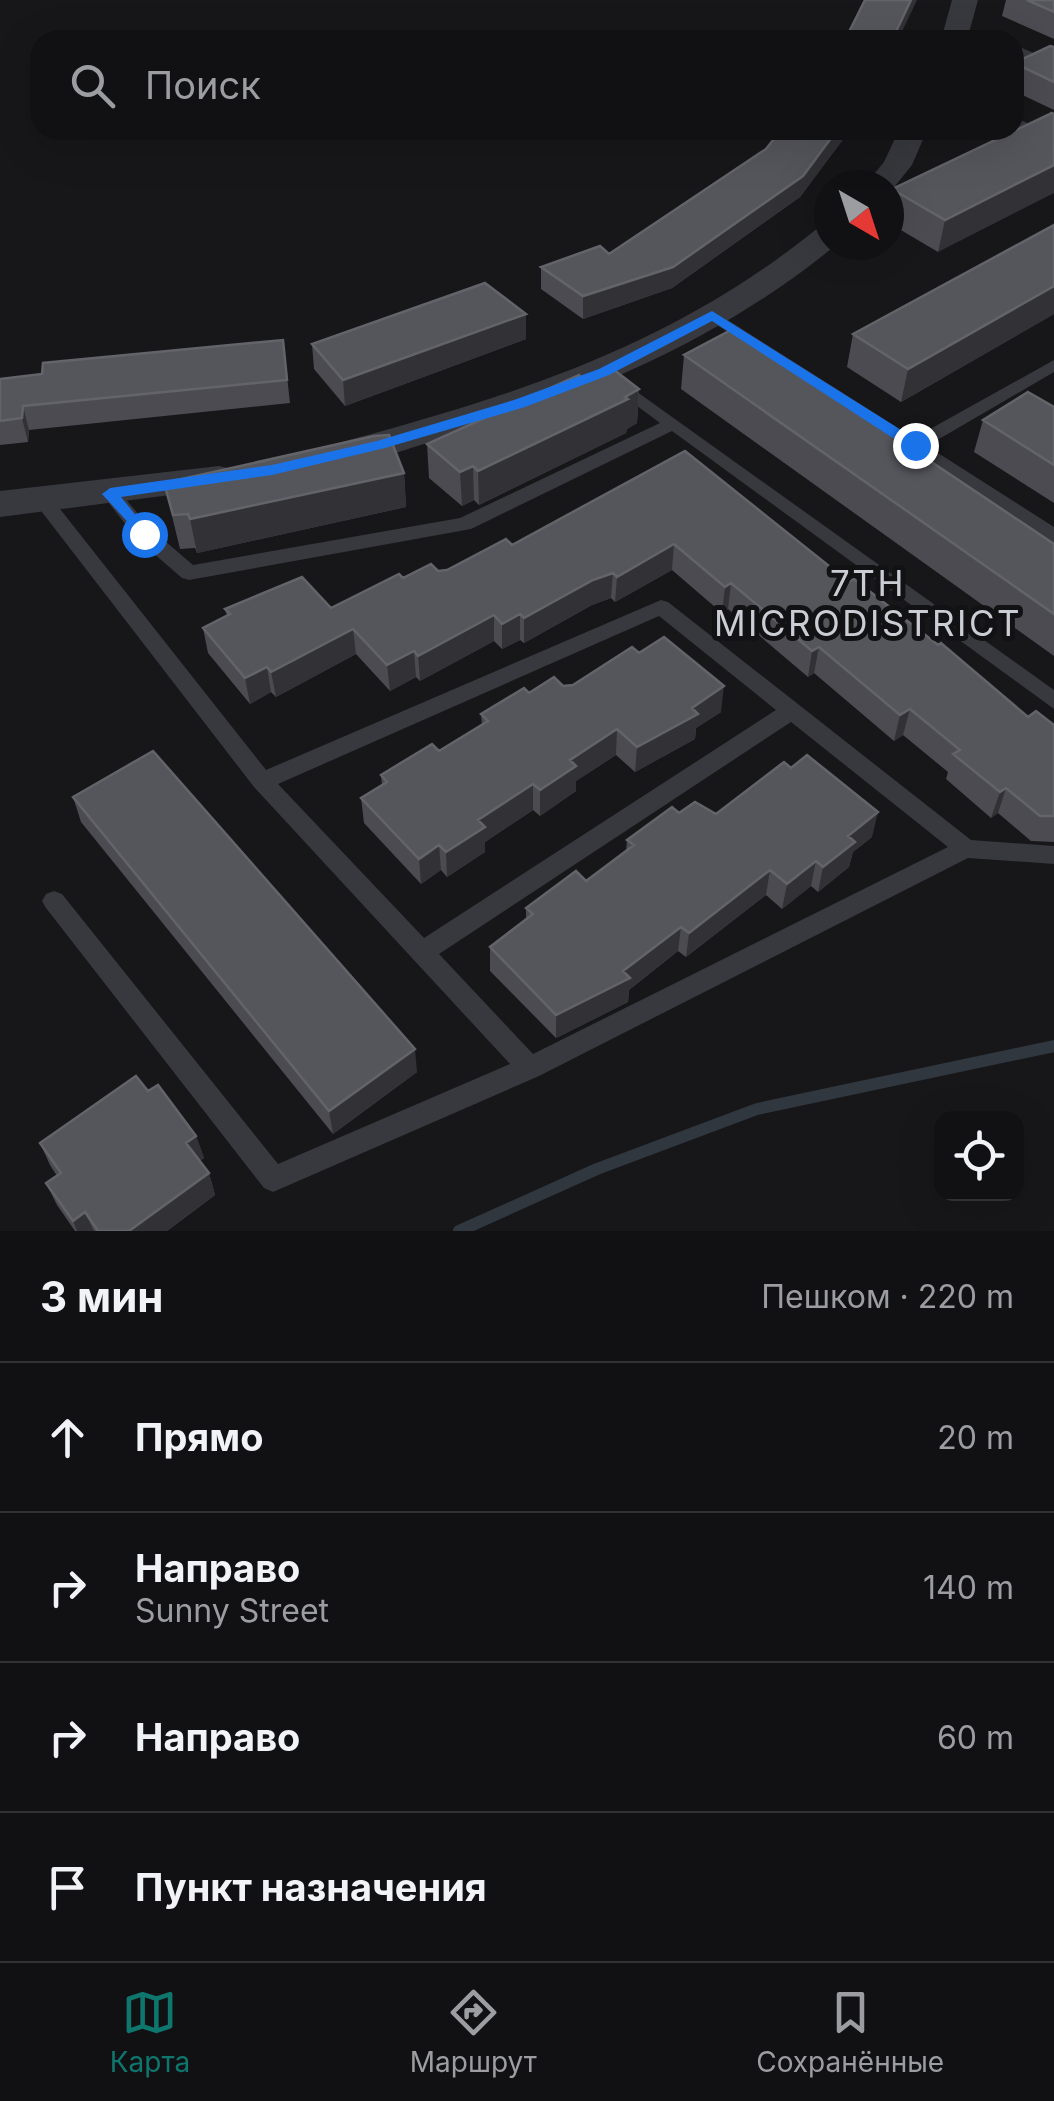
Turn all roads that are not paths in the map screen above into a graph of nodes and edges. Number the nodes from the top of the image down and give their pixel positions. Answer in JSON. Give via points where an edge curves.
{"nodes":[{"id":1,"x":965,"y":0,"type":"edge"},
{"id":2,"x":957,"y":30,"type":"edge"},
{"id":3,"x":1024,"y":53,"type":"edge"},
{"id":4,"x":1054,"y":67,"type":"edge"},
{"id":5,"x":1024,"y":126,"type":"edge"},
{"id":6,"x":908,"y":140,"type":"edge"},
{"id":7,"x":1054,"y":141,"type":"edge"},
{"id":8,"x":893,"y":170,"type":"edge"},
{"id":9,"x":814,"y":247,"type":"edge"},
{"id":10,"x":712,"y":315,"type":"junction"},
{"id":11,"x":1054,"y":365,"type":"edge"},
{"id":12,"x":604,"y":372,"type":"junction"},
{"id":13,"x":672,"y":424,"type":"junction"},
{"id":14,"x":915,"y":445,"type":"junction"},
{"id":15,"x":308,"y":462,"type":"edge"},
{"id":16,"x":253,"y":473,"type":"edge"},
{"id":17,"x":110,"y":494,"type":"junction"},
{"id":18,"x":42,"y":499,"type":"junction"},
{"id":19,"x":0,"y":504,"type":"edge"},
{"id":20,"x":1054,"y":536,"type":"edge"},
{"id":21,"x":1054,"y":701,"type":"edge"},
{"id":22,"x":793,"y":710,"type":"junction"},
{"id":23,"x":262,"y":780,"type":"junction"},
{"id":24,"x":966,"y":849,"type":"junction"},
{"id":25,"x":1054,"y":855,"type":"edge"},
{"id":26,"x":54,"y":901,"type":"dead end"},
{"id":27,"x":422,"y":952,"type":"junction"},
{"id":28,"x":530,"y":1068,"type":"junction"}],
"edges":[{"from":1,"to":2,"type":"street"},
{"from":3,"to":4,"type":"lane"},
{"from":5,"to":7,"type":"lane"},
{"from":6,"to":8,"type":"street"},
{"from":9,"to":10,"type":"street"},
{"from":10,"to":12,"type":"street"},
{"from":10,"to":14,"type":"lane"},
{"from":11,"to":14,"type":"lane"},
{"from":12,"to":13,"type":"lane"},
{"from":12,"to":15,"type":"street","via":[[520,404]]},
{"from":13,"to":17,"type":"lane","via":[[464,524],[189,572]]},
{"from":13,"to":21,"type":"lane"},
{"from":14,"to":20,"type":"lane"},
{"from":16,"to":17,"type":"street"},
{"from":17,"to":18,"type":"street"},
{"from":18,"to":19,"type":"street"},
{"from":18,"to":23,"type":"lane"},
{"from":22,"to":23,"type":"lane","via":[[661,607]]},
{"from":22,"to":24,"type":"lane"},
{"from":22,"to":27,"type":"lane"},
{"from":23,"to":27,"type":"lane"},
{"from":24,"to":25,"type":"lane"},
{"from":24,"to":28,"type":"lane"},
{"from":26,"to":28,"type":"lane","via":[[273,1179]]},
{"from":27,"to":28,"type":"lane"}]}
